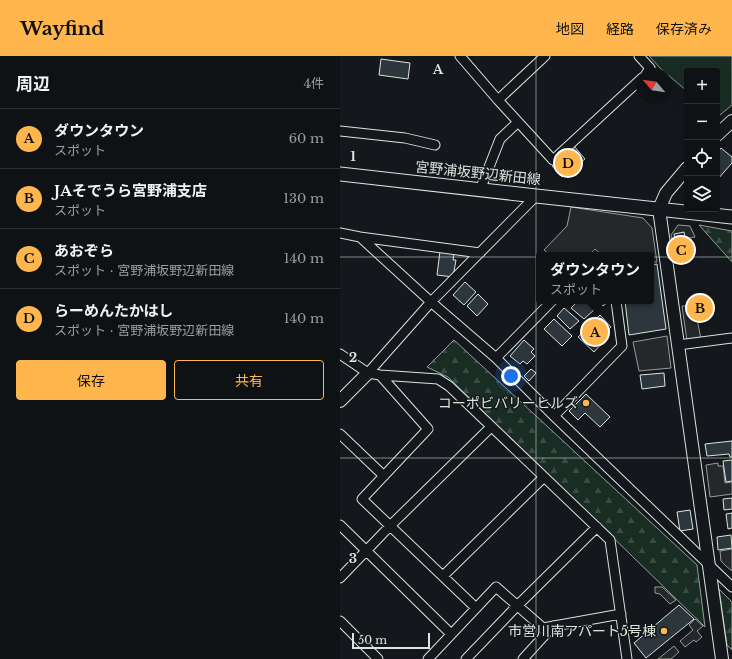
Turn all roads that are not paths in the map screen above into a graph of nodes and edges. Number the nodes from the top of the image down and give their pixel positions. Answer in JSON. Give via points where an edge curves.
{"nodes":[{"id":1,"x":460,"y":56,"type":"edge"},
{"id":2,"x":545,"y":56,"type":"edge"},
{"id":3,"x":639,"y":56,"type":"edge"},
{"id":4,"x":650,"y":68,"type":"edge"},
{"id":5,"x":636,"y":84,"type":"edge"},
{"id":6,"x":498,"y":100,"type":"junction"},
{"id":7,"x":732,"y":121,"type":"edge"},
{"id":8,"x":518,"y":122,"type":"junction"},
{"id":9,"x":340,"y":130,"type":"edge"},
{"id":10,"x":720,"y":132,"type":"edge"},
{"id":11,"x":435,"y":145,"type":"dead end"},
{"id":12,"x":684,"y":172,"type":"edge"},
{"id":13,"x":340,"y":174,"type":"edge"},
{"id":14,"x":480,"y":190,"type":"junction"},
{"id":15,"x":536,"y":196,"type":"junction"},
{"id":16,"x":659,"y":209,"type":"junction"},
{"id":17,"x":732,"y":217,"type":"edge"},
{"id":18,"x":340,"y":233,"type":"edge"},
{"id":19,"x":360,"y":237,"type":"junction"},
{"id":20,"x":480,"y":253,"type":"junction"},
{"id":21,"x":431,"y":302,"type":"junction"},
{"id":22,"x":549,"y":304,"type":"edge"},
{"id":23,"x":616,"y":304,"type":"edge"},
{"id":24,"x":732,"y":338,"type":"edge"},
{"id":25,"x":678,"y":345,"type":"junction"},
{"id":26,"x":340,"y":354,"type":"edge"},
{"id":27,"x":496,"y":358,"type":"junction"},
{"id":28,"x":374,"y":374,"type":"junction"},
{"id":29,"x":340,"y":401,"type":"edge"},
{"id":30,"x":554,"y":416,"type":"junction"},
{"id":31,"x":491,"y":427,"type":"junction"},
{"id":32,"x":340,"y":434,"type":"edge"},
{"id":33,"x":384,"y":476,"type":"junction"},
{"id":34,"x":544,"y":477,"type":"junction"},
{"id":35,"x":340,"y":525,"type":"edge"},
{"id":36,"x":390,"y":526,"type":"junction"},
{"id":37,"x":597,"y":527,"type":"junction"},
{"id":38,"x":367,"y":550,"type":"junction"},
{"id":39,"x":709,"y":565,"type":"junction"},
{"id":40,"x":443,"y":576,"type":"junction"},
{"id":41,"x":340,"y":578,"type":"edge"},
{"id":42,"x":732,"y":587,"type":"edge"},
{"id":43,"x":517,"y":606,"type":"junction"},
{"id":44,"x":476,"y":608,"type":"junction"},
{"id":45,"x":621,"y":614,"type":"junction"},
{"id":46,"x":340,"y":621,"type":"edge"},
{"id":47,"x":553,"y":626,"type":"junction"},
{"id":48,"x":451,"y":634,"type":"junction"},
{"id":49,"x":378,"y":659,"type":"edge"},
{"id":50,"x":428,"y":659,"type":"edge"},
{"id":51,"x":466,"y":659,"type":"edge"},
{"id":52,"x":522,"y":659,"type":"edge"},
{"id":53,"x":627,"y":659,"type":"edge"},
{"id":54,"x":722,"y":659,"type":"edge"}],
"edges":[{"from":1,"to":6,"type":"street"},
{"from":2,"to":6,"type":"street"},
{"from":3,"to":4,"type":"street"},
{"from":5,"to":8,"type":"street","via":[[553,160]]},
{"from":6,"to":8,"type":"street"},
{"from":7,"to":10,"type":"street"},
{"from":8,"to":14,"type":"street","via":[[500,139]]},
{"from":9,"to":11,"type":"street","via":[[405,138]]},
{"from":12,"to":16,"type":"street","via":[[666,193]]},
{"from":13,"to":14,"type":"main road","name":"宮野浦坂野辺新田線"},
{"from":14,"to":15,"type":"main road","name":"宮野浦坂野辺新田線"},
{"from":15,"to":16,"type":"main road","name":"宮野浦坂野辺新田線"},
{"from":15,"to":20,"type":"street"},
{"from":16,"to":17,"type":"main road","name":"宮野浦坂野辺新田線"},
{"from":16,"to":25,"type":"street"},
{"from":18,"to":19,"type":"street"},
{"from":19,"to":20,"type":"street"},
{"from":19,"to":21,"type":"street"},
{"from":20,"to":21,"type":"street"},
{"from":21,"to":27,"type":"street"},
{"from":21,"to":28,"type":"street"},
{"from":22,"to":27,"type":"street"},
{"from":23,"to":30,"type":"street","via":[[622,346]]},
{"from":24,"to":25,"type":"street"},
{"from":25,"to":39,"type":"street"},
{"from":26,"to":28,"type":"street"},
{"from":27,"to":30,"type":"street"},
{"from":28,"to":29,"type":"street"},
{"from":28,"to":31,"type":"street","via":[[438,379],[449,386]]},
{"from":28,"to":33,"type":"street","via":[[428,429]]},
{"from":30,"to":39,"type":"street"},
{"from":31,"to":34,"type":"street"},
{"from":31,"to":36,"type":"street"},
{"from":32,"to":33,"type":"street"},
{"from":33,"to":36,"type":"street","via":[[362,499]]},
{"from":34,"to":37,"type":"street"},
{"from":34,"to":40,"type":"street"},
{"from":35,"to":38,"type":"street"},
{"from":36,"to":38,"type":"street"},
{"from":36,"to":40,"type":"street"},
{"from":37,"to":43,"type":"street"},
{"from":37,"to":45,"type":"street","via":[[610,540]]},
{"from":38,"to":41,"type":"street"},
{"from":38,"to":48,"type":"street"},
{"from":39,"to":42,"type":"street"},
{"from":39,"to":54,"type":"street"},
{"from":40,"to":44,"type":"street"},
{"from":43,"to":44,"type":"street","via":[[496,587]]},
{"from":43,"to":47,"type":"street","via":[[543,628]]},
{"from":43,"to":51,"type":"street"},
{"from":44,"to":48,"type":"street"},
{"from":45,"to":47,"type":"street"},
{"from":45,"to":53,"type":"street"},
{"from":46,"to":49,"type":"street"},
{"from":47,"to":52,"type":"street"},
{"from":48,"to":50,"type":"street"}]}
